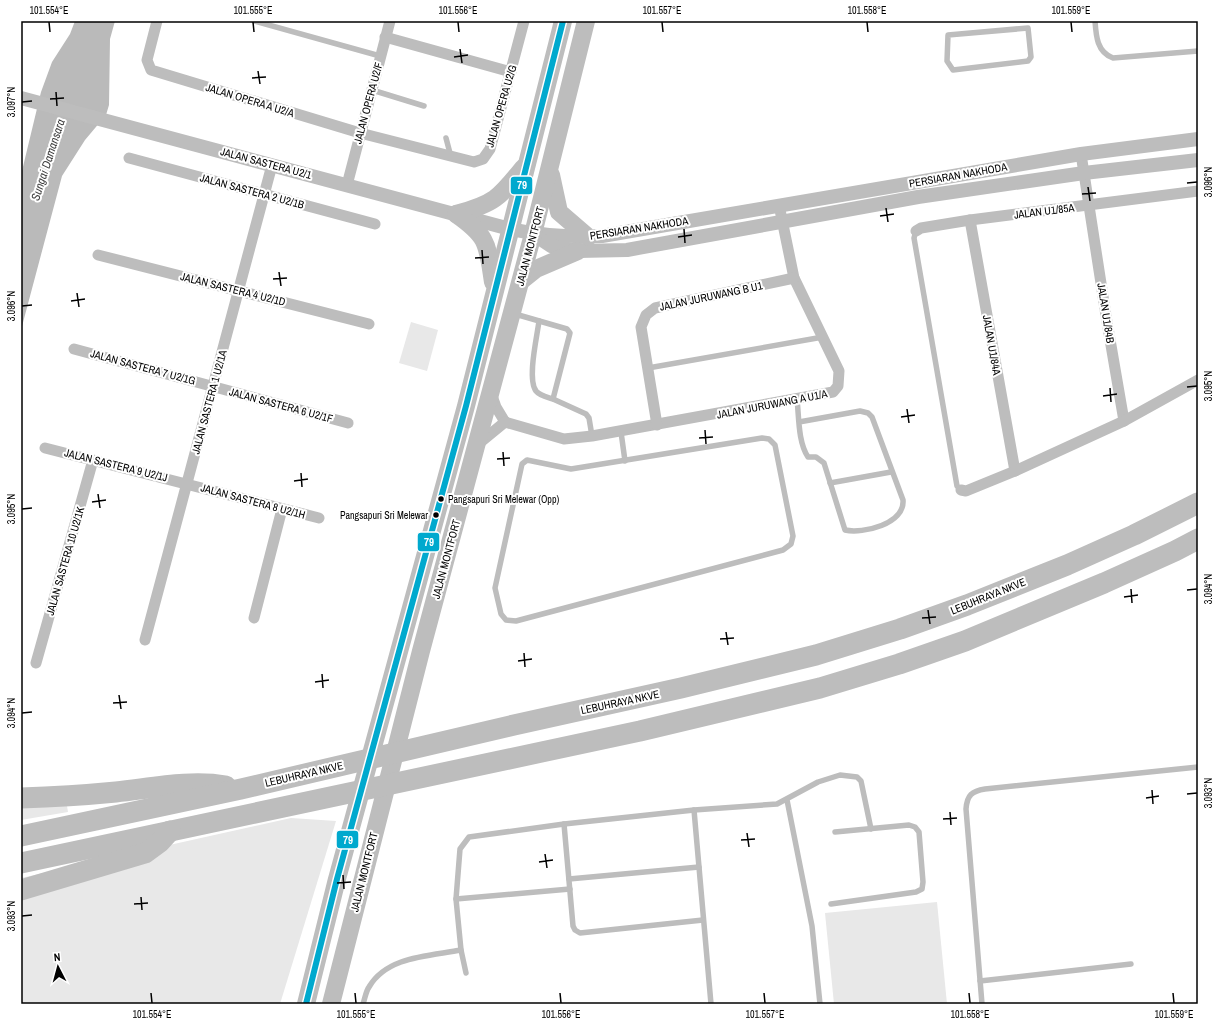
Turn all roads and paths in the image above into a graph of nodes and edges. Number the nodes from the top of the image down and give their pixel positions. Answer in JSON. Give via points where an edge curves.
{"nodes":[{"id":1,"x":157,"y":21,"type":"edge"},
{"id":2,"x":254,"y":21,"type":"edge"},
{"id":3,"x":390,"y":21,"type":"edge"},
{"id":4,"x":524,"y":21,"type":"edge"},
{"id":5,"x":563,"y":21,"type":"edge"},
{"id":6,"x":586,"y":21,"type":"edge"},
{"id":7,"x":1028,"y":21,"type":"edge"},
{"id":8,"x":1095,"y":21,"type":"edge"},
{"id":9,"x":1028,"y":28,"type":"junction"},
{"id":10,"x":385,"y":37,"type":"junction"},
{"id":11,"x":1198,"y":51,"type":"edge"},
{"id":12,"x":380,"y":56,"type":"junction"},
{"id":13,"x":511,"y":72,"type":"junction"},
{"id":14,"x":372,"y":90,"type":"junction"},
{"id":15,"x":21,"y":98,"type":"edge"},
{"id":16,"x":424,"y":106,"type":"dead end"},
{"id":17,"x":360,"y":133,"type":"junction"},
{"id":18,"x":446,"y":138,"type":"dead end"},
{"id":19,"x":1198,"y":139,"type":"edge"},
{"id":20,"x":1081,"y":154,"type":"junction"},
{"id":21,"x":451,"y":157,"type":"junction"},
{"id":22,"x":129,"y":158,"type":"dead end"},
{"id":23,"x":1198,"y":160,"type":"edge"},
{"id":24,"x":527,"y":162,"type":"junction"},
{"id":25,"x":272,"y":165,"type":"junction"},
{"id":26,"x":550,"y":167,"type":"junction"},
{"id":27,"x":1084,"y":173,"type":"junction"},
{"id":28,"x":347,"y":185,"type":"junction"},
{"id":29,"x":1198,"y":190,"type":"edge"},
{"id":30,"x":264,"y":194,"type":"junction"},
{"id":31,"x":779,"y":205,"type":"junction"},
{"id":32,"x":1089,"y":205,"type":"junction"},
{"id":33,"x":456,"y":214,"type":"junction"},
{"id":34,"x":970,"y":220,"type":"junction"},
{"id":35,"x":782,"y":222,"type":"junction"},
{"id":36,"x":374,"y":224,"type":"dead end"},
{"id":37,"x":510,"y":229,"type":"junction"},
{"id":38,"x":916,"y":231,"type":"joint"},
{"id":39,"x":534,"y":234,"type":"junction"},
{"id":40,"x":583,"y":244,"type":"junction"},
{"id":41,"x":98,"y":255,"type":"dead end"},
{"id":42,"x":794,"y":278,"type":"junction"},
{"id":43,"x":521,"y":281,"type":"junction"},
{"id":44,"x":494,"y":289,"type":"junction"},
{"id":45,"x":238,"y":291,"type":"junction"},
{"id":46,"x":512,"y":314,"type":"junction"},
{"id":47,"x":539,"y":321,"type":"junction"},
{"id":48,"x":369,"y":324,"type":"dead end"},
{"id":49,"x":824,"y":337,"type":"junction"},
{"id":50,"x":74,"y":348,"type":"dead end"},
{"id":51,"x":648,"y":368,"type":"junction"},
{"id":52,"x":1198,"y":380,"type":"edge"},
{"id":53,"x":213,"y":386,"type":"junction"},
{"id":54,"x":492,"y":392,"type":"junction"},
{"id":55,"x":797,"y":399,"type":"junction"},
{"id":56,"x":553,"y":400,"type":"junction"},
{"id":57,"x":1124,"y":421,"type":"junction"},
{"id":58,"x":505,"y":422,"type":"junction"},
{"id":59,"x":800,"y":422,"type":"junction"},
{"id":60,"x":348,"y":423,"type":"dead end"},
{"id":61,"x":657,"y":425,"type":"junction"},
{"id":62,"x":621,"y":432,"type":"junction"},
{"id":63,"x":592,"y":436,"type":"junction"},
{"id":64,"x":477,"y":445,"type":"junction"},
{"id":65,"x":45,"y":448,"type":"dead end"},
{"id":66,"x":93,"y":460,"type":"junction"},
{"id":67,"x":625,"y":461,"type":"junction"},
{"id":68,"x":1015,"y":470,"type":"junction"},
{"id":69,"x":891,"y":472,"type":"junction"},
{"id":70,"x":187,"y":483,"type":"junction"},
{"id":71,"x":830,"y":483,"type":"junction"},
{"id":72,"x":961,"y":490,"type":"joint"},
{"id":73,"x":1198,"y":503,"type":"edge"},
{"id":74,"x":282,"y":509,"type":"junction"},
{"id":75,"x":319,"y":518,"type":"dead end"},
{"id":76,"x":1198,"y":539,"type":"edge"},
{"id":77,"x":254,"y":618,"type":"dead end"},
{"id":78,"x":145,"y":640,"type":"dead end"},
{"id":79,"x":36,"y":663,"type":"dead end"},
{"id":80,"x":1198,"y":767,"type":"edge"},
{"id":81,"x":240,"y":789,"type":"junction"},
{"id":82,"x":21,"y":798,"type":"edge"},
{"id":83,"x":787,"y":800,"type":"junction"},
{"id":84,"x":694,"y":810,"type":"junction"},
{"id":85,"x":564,"y":824,"type":"junction"},
{"id":86,"x":871,"y":829,"type":"junction"},
{"id":87,"x":170,"y":830,"type":"junction"},
{"id":88,"x":835,"y":832,"type":"dead end"},
{"id":89,"x":21,"y":836,"type":"edge"},
{"id":90,"x":21,"y":863,"type":"edge"},
{"id":91,"x":699,"y":867,"type":"junction"},
{"id":92,"x":569,"y":879,"type":"junction"},
{"id":93,"x":570,"y":889,"type":"junction"},
{"id":94,"x":21,"y":890,"type":"edge"},
{"id":95,"x":456,"y":899,"type":"junction"},
{"id":96,"x":831,"y":904,"type":"dead end"},
{"id":97,"x":703,"y":920,"type":"junction"},
{"id":98,"x":460,"y":950,"type":"junction"},
{"id":99,"x":1131,"y":964,"type":"dead end"},
{"id":100,"x":466,"y":973,"type":"dead end"},
{"id":101,"x":980,"y":981,"type":"junction"},
{"id":102,"x":306,"y":1004,"type":"edge"},
{"id":103,"x":331,"y":1004,"type":"edge"},
{"id":104,"x":363,"y":1004,"type":"edge"},
{"id":105,"x":711,"y":1004,"type":"edge"},
{"id":106,"x":820,"y":1004,"type":"edge"},
{"id":107,"x":982,"y":1004,"type":"edge"}],
"edges":[{"from":1,"to":17,"type":"street","name":"JALAN OPERA A U2/A","via":[[147,60],[151,70]]},
{"from":2,"to":12,"type":"lane"},
{"from":3,"to":10,"type":"street","name":"JALAN OPERA U2/F"},
{"from":4,"to":13,"type":"street","name":"JALAN OPERA U2/G"},
{"from":5,"to":24,"type":"main road","name":"JALAN MONTFORT"},
{"from":6,"to":26,"type":"main road","name":"JALAN MONTFORT"},
{"from":7,"to":9,"type":"lane"},
{"from":8,"to":11,"type":"lane","via":[[1100,48],[1107,56],[1113,58]]},
{"from":9,"to":9,"type":"lane","via":[[1031,57],[1028,61],[953,70],[947,61],[948,34]]},
{"from":10,"to":12,"type":"street","name":"JALAN OPERA U2/F"},
{"from":10,"to":13,"type":"street"},
{"from":12,"to":14,"type":"street","name":"JALAN OPERA U2/F"},
{"from":13,"to":21,"type":"street","name":"JALAN OPERA U2/G","via":[[490,149],[484,159],[474,162]]},
{"from":14,"to":16,"type":"lane"},
{"from":14,"to":17,"type":"street","name":"JALAN OPERA U2/F"},
{"from":15,"to":25,"type":"street","name":"JALAN SASTERA U2/1"},
{"from":17,"to":21,"type":"street","name":"JALAN OPERA U2/G"},
{"from":17,"to":28,"type":"street","name":"JALAN OPERA U2/F"},
{"from":18,"to":21,"type":"lane"},
{"from":19,"to":20,"type":"street","name":"PERSIARAN NAKHODA"},
{"from":20,"to":27,"type":"street","name":"JALAN U1/84B"},
{"from":20,"to":31,"type":"street","name":"PERSIARAN NAKHODA"},
{"from":22,"to":30,"type":"street","name":"JALAN SASTERA 2 U2/1B"},
{"from":23,"to":27,"type":"street","name":"PERSIARAN NAKHODA"},
{"from":24,"to":33,"type":"main road","via":[[505,191],[492,201],[481,208]]},
{"from":24,"to":37,"type":"main road","name":"JALAN MONTFORT"},
{"from":25,"to":28,"type":"street","name":"JALAN SASTERA U2/1"},
{"from":25,"to":30,"type":"street","name":"JALAN SASTERA 1 U2/1A"},
{"from":26,"to":39,"type":"main road","name":"JALAN MONTFORT"},
{"from":26,"to":40,"type":"main road","via":[[559,212]]},
{"from":27,"to":32,"type":"street","name":"JALAN U1/84B"},
{"from":27,"to":35,"type":"street","name":"PERSIARAN NAKHODA","via":[[918,197]]},
{"from":28,"to":33,"type":"street","name":"JALAN SASTERA U2/1"},
{"from":29,"to":32,"type":"street","name":"JALAN U1/85A"},
{"from":30,"to":36,"type":"street","name":"JALAN SASTERA 2 U2/1B"},
{"from":30,"to":45,"type":"street","name":"JALAN SASTERA 1 U2/1A"},
{"from":31,"to":35,"type":"street","name":"JALAN JURUWANG A U1/A"},
{"from":31,"to":40,"type":"street","name":"PERSIARAN NAKHODA","via":[[602,236]]},
{"from":32,"to":34,"type":"street","name":"JALAN U1/85A"},
{"from":32,"to":57,"type":"street","name":"JALAN U1/84B"},
{"from":33,"to":37,"type":"street","name":"JALAN SASTERA U2/1"},
{"from":33,"to":44,"type":"main road","via":[[475,228],[487,246]]},
{"from":34,"to":38,"type":"street","name":"JALAN U1/85A"},
{"from":34,"to":68,"type":"street","name":"JALAN U1/84A"},
{"from":35,"to":40,"type":"street","name":"PERSIARAN NAKHODA","via":[[627,250]]},
{"from":35,"to":42,"type":"street","name":"JALAN JURUWANG A U1/A"},
{"from":37,"to":39,"type":"street","name":"PERSIARAN NAKHODA"},
{"from":37,"to":44,"type":"main road","name":"JALAN MONTFORT"},
{"from":38,"to":72,"type":"lane","via":[[914,238],[957,486]]},
{"from":39,"to":40,"type":"street","name":"PERSIARAN NAKHODA"},
{"from":39,"to":43,"type":"main road","name":"JALAN MONTFORT"},
{"from":40,"to":43,"type":"main road","via":[[536,269]]},
{"from":41,"to":45,"type":"street","name":"JALAN SASTERA 4 U2/1D"},
{"from":42,"to":49,"type":"street","name":"JALAN JURUWANG A U1/A"},
{"from":42,"to":51,"type":"street","name":"JALAN JURUWANG B U1","via":[[655,308],[646,315],[641,327]]},
{"from":43,"to":46,"type":"main road","name":"JALAN MONTFORT"},
{"from":44,"to":102,"type":"main road","name":"JALAN MONTFORT","via":[[466,406],[337,880]]},
{"from":45,"to":48,"type":"street","name":"JALAN SASTERA 4 U2/1D"},
{"from":45,"to":53,"type":"street","name":"JALAN SASTERA 1 U2/1A"},
{"from":46,"to":47,"type":"lane"},
{"from":46,"to":54,"type":"main road","name":"JALAN MONTFORT"},
{"from":47,"to":56,"type":"lane","via":[[532,373],[533,384],[543,396]]},
{"from":47,"to":56,"type":"lane","via":[[570,333]]},
{"from":49,"to":51,"type":"lane"},
{"from":49,"to":55,"type":"street","name":"JALAN JURUWANG A U1/A","via":[[839,371],[838,386],[833,392]]},
{"from":50,"to":53,"type":"street","name":"JALAN SASTERA 7 U2/1G"},
{"from":51,"to":61,"type":"street","name":"JALAN JURUWANG B U1"},
{"from":52,"to":57,"type":"street"},
{"from":53,"to":60,"type":"street","name":"JALAN SASTERA 6 U2/1F"},
{"from":53,"to":70,"type":"street","name":"JALAN SASTERA 1 U2/1A"},
{"from":54,"to":58,"type":"street"},
{"from":54,"to":64,"type":"main road","name":"JALAN MONTFORT"},
{"from":55,"to":59,"type":"lane"},
{"from":55,"to":61,"type":"street","name":"JALAN JURUWANG A U1/A"},
{"from":56,"to":63,"type":"lane","via":[[586,414]]},
{"from":57,"to":68,"type":"street"},
{"from":58,"to":63,"type":"street","name":"JALAN JURUWANG A U1/A","via":[[564,439]]},
{"from":58,"to":64,"type":"street"},
{"from":59,"to":69,"type":"lane","via":[[860,411],[868,413],[872,417]]},
{"from":59,"to":71,"type":"lane","via":[[804,451],[808,457],[816,457],[824,463]]},
{"from":61,"to":62,"type":"street","name":"JALAN JURUWANG A U1/A"},
{"from":62,"to":63,"type":"street","name":"JALAN JURUWANG A U1/A"},
{"from":62,"to":67,"type":"lane"},
{"from":64,"to":103,"type":"main road","name":"JALAN MONTFORT","via":[[421,651]]},
{"from":65,"to":66,"type":"street","name":"JALAN SASTERA 9 U2/1J"},
{"from":66,"to":70,"type":"street","name":"JALAN SASTERA 9 U2/1J"},
{"from":66,"to":79,"type":"street","name":"JALAN SASTERA 10 U2/1K"},
{"from":67,"to":67,"type":"lane","via":[[762,438],[769,439],[775,445],[793,536],[791,544],[783,550],[516,622],[506,620],[501,614],[495,588],[522,464],[527,460],[571,469]]},
{"from":68,"to":72,"type":"street","via":[[966,491]]},
{"from":69,"to":71,"type":"lane"},
{"from":69,"to":71,"type":"lane","via":[[902,500],[902,510],[895,519],[881,526],[851,532],[845,530]]},
{"from":70,"to":74,"type":"street","name":"JALAN SASTERA 8 U2/1H"},
{"from":70,"to":78,"type":"street","name":"JALAN SASTERA 1 U2/1A"},
{"from":73,"to":81,"type":"highway","name":"LEBUHRAYA NKVE","via":[[1060,568],[934,618],[857,643],[681,688]]},
{"from":74,"to":75,"type":"street","name":"JALAN SASTERA 8 U2/1H"},
{"from":74,"to":77,"type":"street"},
{"from":76,"to":87,"type":"highway","via":[[1104,584],[965,641],[820,688],[640,731]]},
{"from":80,"to":101,"type":"lane","via":[[973,791],[966,800],[966,808]]},
{"from":81,"to":82,"type":"highway","via":[[208,783],[191,783],[114,792]]},
{"from":81,"to":89,"type":"highway","name":"LEBUHRAYA NKVE"},
{"from":83,"to":84,"type":"lane","via":[[777,804]]},
{"from":83,"to":86,"type":"lane","via":[[818,782],[840,775],[856,777],[862,781]]},
{"from":83,"to":106,"type":"lane","via":[[812,926]]},
{"from":84,"to":85,"type":"lane"},
{"from":84,"to":91,"type":"lane"},
{"from":85,"to":92,"type":"lane"},
{"from":85,"to":95,"type":"lane","via":[[470,837],[460,849]]},
{"from":86,"to":88,"type":"lane"},
{"from":86,"to":96,"type":"lane","via":[[915,827],[919,832],[922,889]]},
{"from":87,"to":90,"type":"highway"},
{"from":87,"to":94,"type":"highway","via":[[160,842],[145,853]]},
{"from":91,"to":92,"type":"lane"},
{"from":91,"to":97,"type":"lane"},
{"from":92,"to":93,"type":"lane"},
{"from":93,"to":95,"type":"lane"},
{"from":93,"to":97,"type":"lane","via":[[573,926],[580,933]]},
{"from":95,"to":98,"type":"lane"},
{"from":97,"to":105,"type":"lane"},
{"from":98,"to":100,"type":"lane"},
{"from":98,"to":104,"type":"lane","via":[[409,959],[392,966],[368,987]]},
{"from":99,"to":101,"type":"lane"},
{"from":101,"to":107,"type":"lane"}]}
